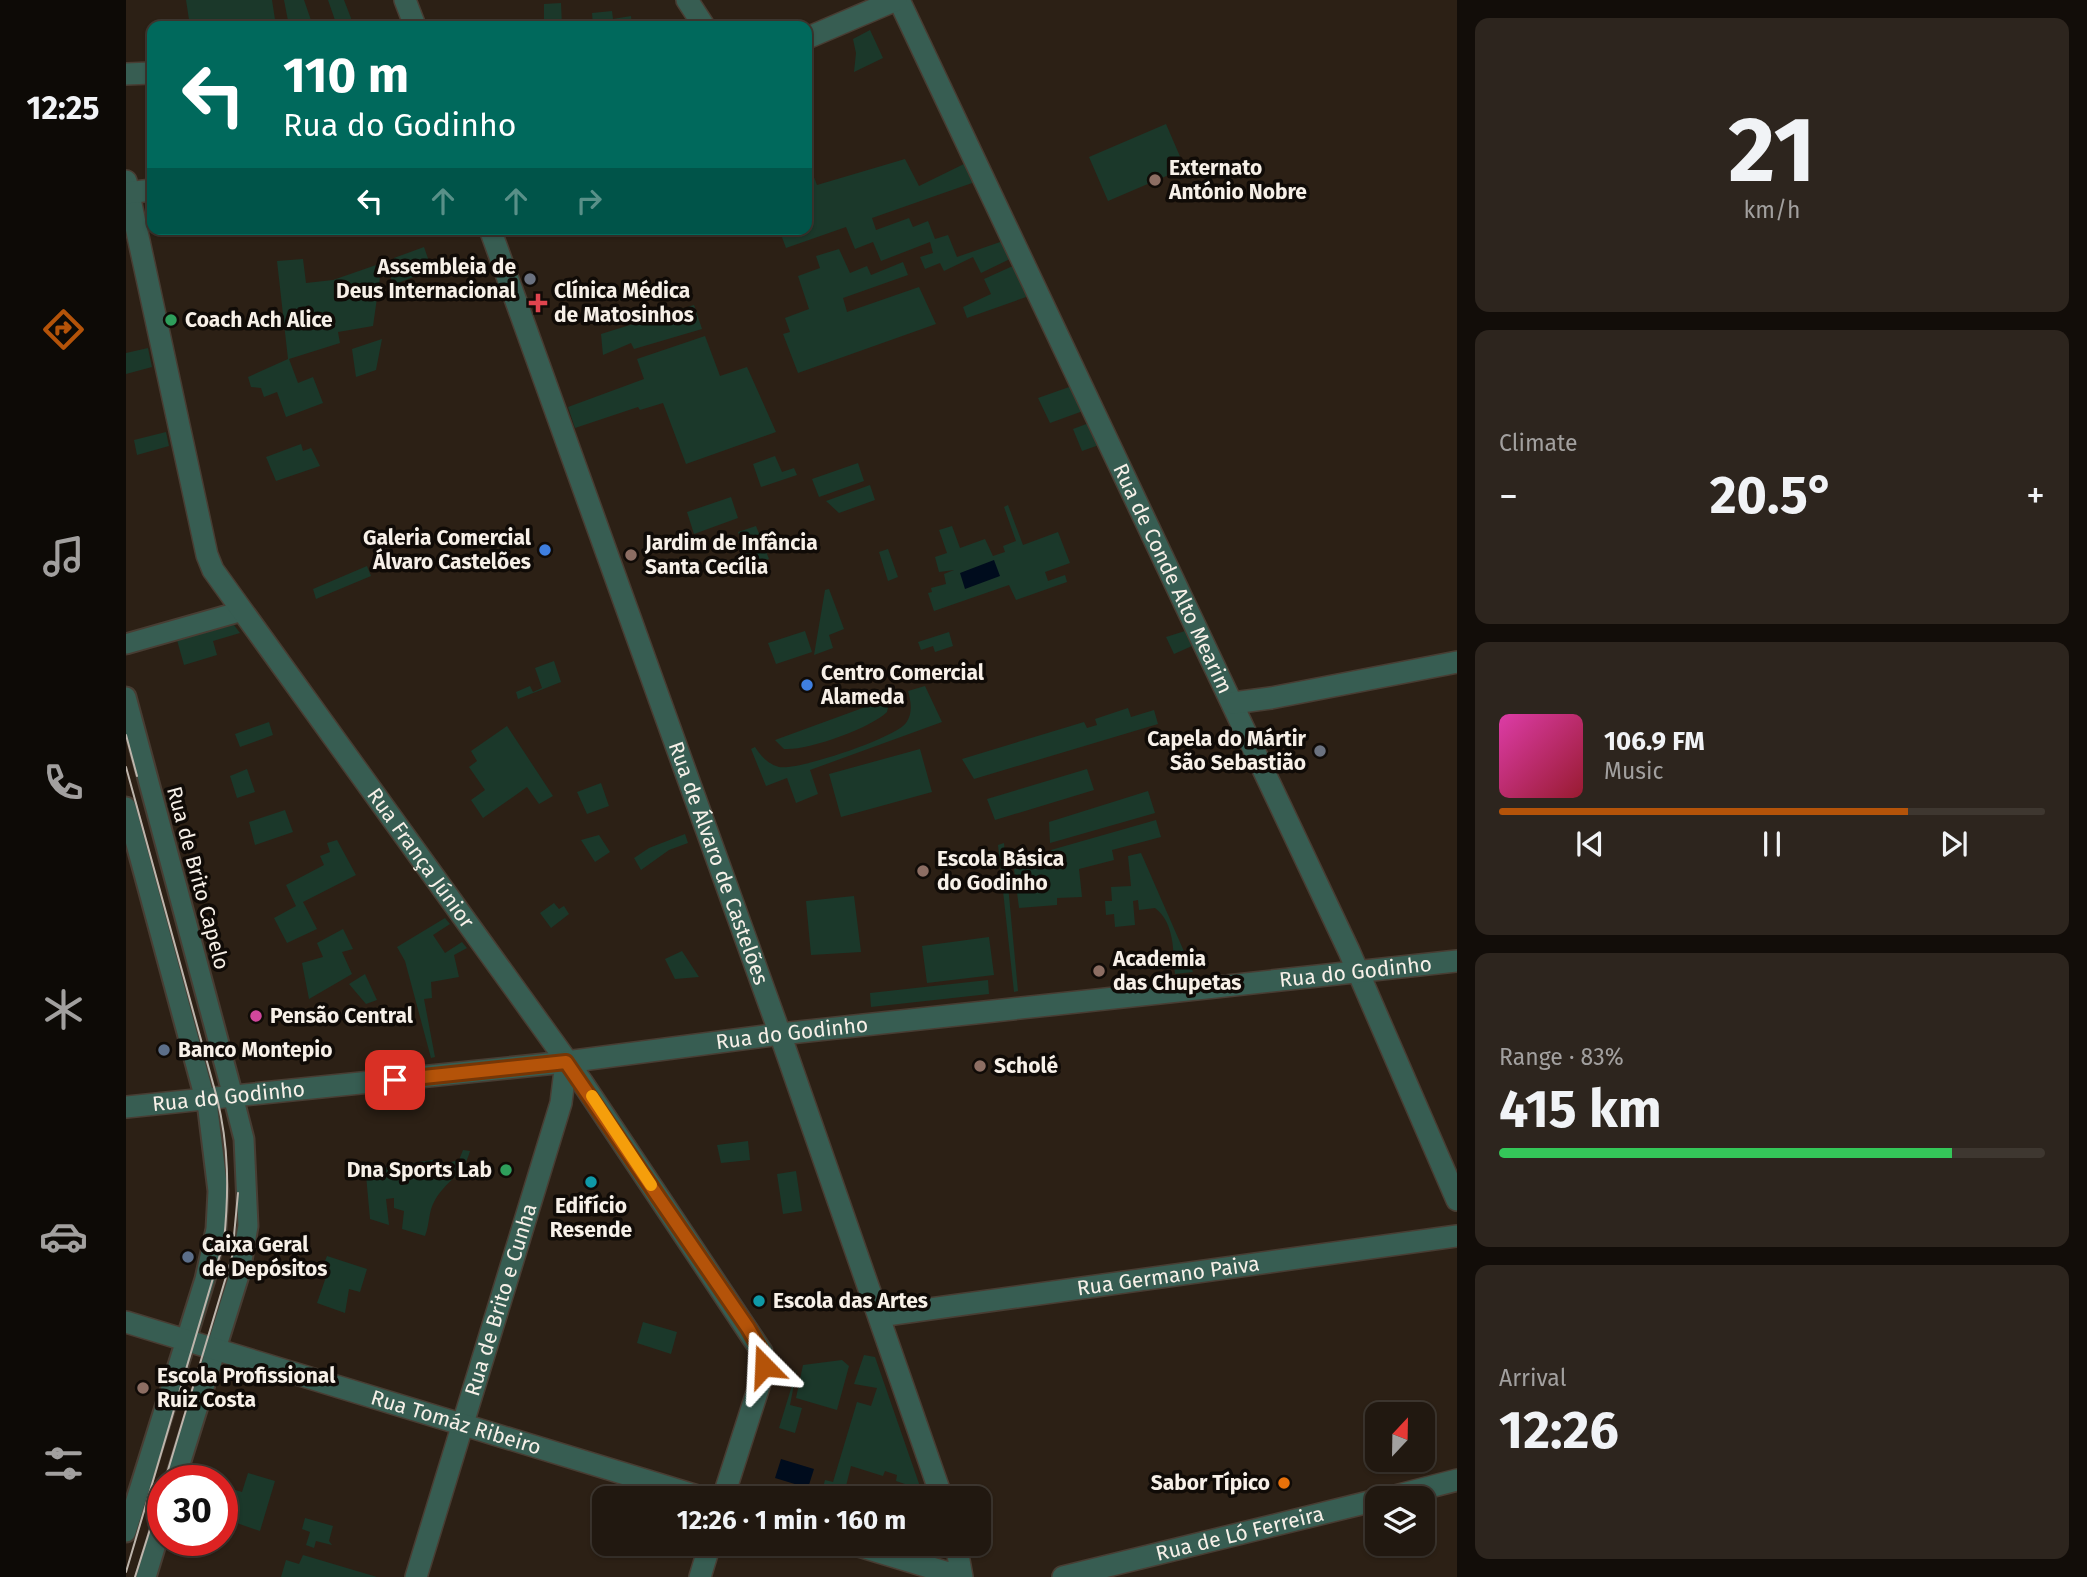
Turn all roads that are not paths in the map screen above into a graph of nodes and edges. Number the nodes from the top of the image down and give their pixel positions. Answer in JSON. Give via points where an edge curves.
{"nodes":[{"id":1,"x":405,"y":0,"type":"edge"},
{"id":2,"x":687,"y":0,"type":"edge"},
{"id":3,"x":897,"y":0,"type":"edge"},
{"id":4,"x":413,"y":21,"type":"edge"},
{"id":5,"x":701,"y":21,"type":"edge"},
{"id":6,"x":812,"y":36,"type":"edge"},
{"id":7,"x":147,"y":73,"type":"edge"},
{"id":8,"x":126,"y":74,"type":"edge"},
{"id":9,"x":127,"y":189,"type":"edge"},
{"id":10,"x":147,"y":190,"type":"edge"},
{"id":11,"x":492,"y":235,"type":"edge"},
{"id":12,"x":242,"y":611,"type":"junction"},
{"id":13,"x":126,"y":644,"type":"edge"},
{"id":14,"x":1457,"y":662,"type":"edge"},
{"id":15,"x":126,"y":697,"type":"edge"},
{"id":16,"x":1233,"y":703,"type":"junction"},
{"id":17,"x":126,"y":807,"type":"edge"},
{"id":18,"x":1457,"y":961,"type":"edge"},
{"id":19,"x":1358,"y":971,"type":"junction"},
{"id":20,"x":780,"y":1034,"type":"junction"},
{"id":21,"x":566,"y":1062,"type":"junction"},
{"id":22,"x":226,"y":1071,"type":"junction"},
{"id":23,"x":199,"y":1075,"type":"junction"},
{"id":24,"x":234,"y":1101,"type":"junction"},
{"id":25,"x":206,"y":1105,"type":"junction"},
{"id":26,"x":126,"y":1107,"type":"edge"},
{"id":27,"x":1457,"y":1200,"type":"edge"},
{"id":28,"x":1457,"y":1236,"type":"edge"},
{"id":29,"x":879,"y":1316,"type":"junction"},
{"id":30,"x":192,"y":1317,"type":"junction"},
{"id":31,"x":126,"y":1322,"type":"edge"},
{"id":32,"x":223,"y":1327,"type":"junction"},
{"id":33,"x":183,"y":1348,"type":"junction"},
{"id":34,"x":213,"y":1357,"type":"junction"},
{"id":35,"x":462,"y":1424,"type":"junction"},
{"id":36,"x":180,"y":1465,"type":"edge"},
{"id":37,"x":1457,"y":1480,"type":"edge"},
{"id":38,"x":665,"y":1486,"type":"edge"},
{"id":39,"x":727,"y":1486,"type":"edge"},
{"id":40,"x":938,"y":1486,"type":"edge"},
{"id":41,"x":1434,"y":1486,"type":"edge"},
{"id":42,"x":1365,"y":1503,"type":"edge"},
{"id":43,"x":126,"y":1532,"type":"edge"},
{"id":44,"x":152,"y":1556,"type":"edge"},
{"id":45,"x":706,"y":1556,"type":"edge"},
{"id":46,"x":892,"y":1556,"type":"edge"},
{"id":47,"x":958,"y":1556,"type":"edge"},
{"id":48,"x":1113,"y":1571,"type":"edge"},
{"id":49,"x":146,"y":1577,"type":"edge"},
{"id":50,"x":416,"y":1577,"type":"edge"},
{"id":51,"x":700,"y":1577,"type":"edge"},
{"id":52,"x":962,"y":1577,"type":"edge"},
{"id":53,"x":1063,"y":1577,"type":"edge"}],
"edges":[{"from":1,"to":4,"type":"street"},
{"from":2,"to":5,"type":"street"},
{"from":3,"to":6,"type":"street"},
{"from":3,"to":16,"type":"street","name":"Rua de Conde Alto Mearim"},
{"from":7,"to":8,"type":"street"},
{"from":9,"to":10,"type":"street"},
{"from":9,"to":12,"type":"street","name":"Rua França Júnior","via":[[207,555]]},
{"from":11,"to":20,"type":"street","name":"Rua de Álvaro de Castelões"},
{"from":12,"to":13,"type":"street"},
{"from":12,"to":21,"type":"street","name":"Rua França Júnior"},
{"from":14,"to":16,"type":"street"},
{"from":15,"to":22,"type":"street","name":"Rua de Brito Capelo"},
{"from":16,"to":19,"type":"street","name":"Rua de Conde Alto Mearim"},
{"from":17,"to":23,"type":"street"},
{"from":18,"to":19,"type":"street","name":"Rua do Godinho"},
{"from":19,"to":20,"type":"street","name":"Rua do Godinho"},
{"from":19,"to":27,"type":"street","name":"Rua de Conde Alto Mearim"},
{"from":20,"to":21,"type":"street","name":"Rua do Godinho"},
{"from":20,"to":29,"type":"street","name":"Rua de Álvaro de Castelões"},
{"from":21,"to":24,"type":"street","name":"Rua do Godinho"},
{"from":21,"to":35,"type":"street","name":"Rua de Brito e Cunha","via":[[561,1103]]},
{"from":21,"to":39,"type":"street","name":"Rua França Júnior","via":[[762,1352],[761,1380]]},
{"from":22,"to":23,"type":"street"},
{"from":22,"to":24,"type":"street","name":"Rua de Brito Capelo"},
{"from":23,"to":25,"type":"street"},
{"from":24,"to":25,"type":"street","name":"Rua do Godinho"},
{"from":24,"to":32,"type":"street","name":"Rua de Brito Capelo","via":[[244,1139],[248,1226]]},
{"from":25,"to":26,"type":"street","name":"Rua do Godinho"},
{"from":25,"to":30,"type":"street","via":[[219,1191],[216,1229]]},
{"from":28,"to":29,"type":"street","name":"Rua Germano Paiva"},
{"from":29,"to":40,"type":"street","name":"Rua de Álvaro de Castelões"},
{"from":30,"to":32,"type":"street"},
{"from":30,"to":33,"type":"street"},
{"from":31,"to":33,"type":"street","name":"Rua Tomáz Ribeiro"},
{"from":32,"to":34,"type":"street","name":"Rua de Brito Capelo"},
{"from":33,"to":34,"type":"street","name":"Rua Tomáz Ribeiro"},
{"from":33,"to":43,"type":"street"},
{"from":34,"to":35,"type":"street","name":"Rua Tomáz Ribeiro"},
{"from":34,"to":36,"type":"street","name":"Rua de Brito Capelo"},
{"from":35,"to":38,"type":"street","name":"Rua Tomáz Ribeiro"},
{"from":35,"to":50,"type":"street","name":"Rua de Brito e Cunha"},
{"from":37,"to":41,"type":"street"},
{"from":42,"to":48,"type":"street","name":"Rua de Ló Ferreira"},
{"from":44,"to":49,"type":"street"},
{"from":45,"to":51,"type":"street"},
{"from":46,"to":52,"type":"street"},
{"from":47,"to":52,"type":"street"},
{"from":48,"to":53,"type":"street","name":"Rua de Ló Ferreira"}]}
